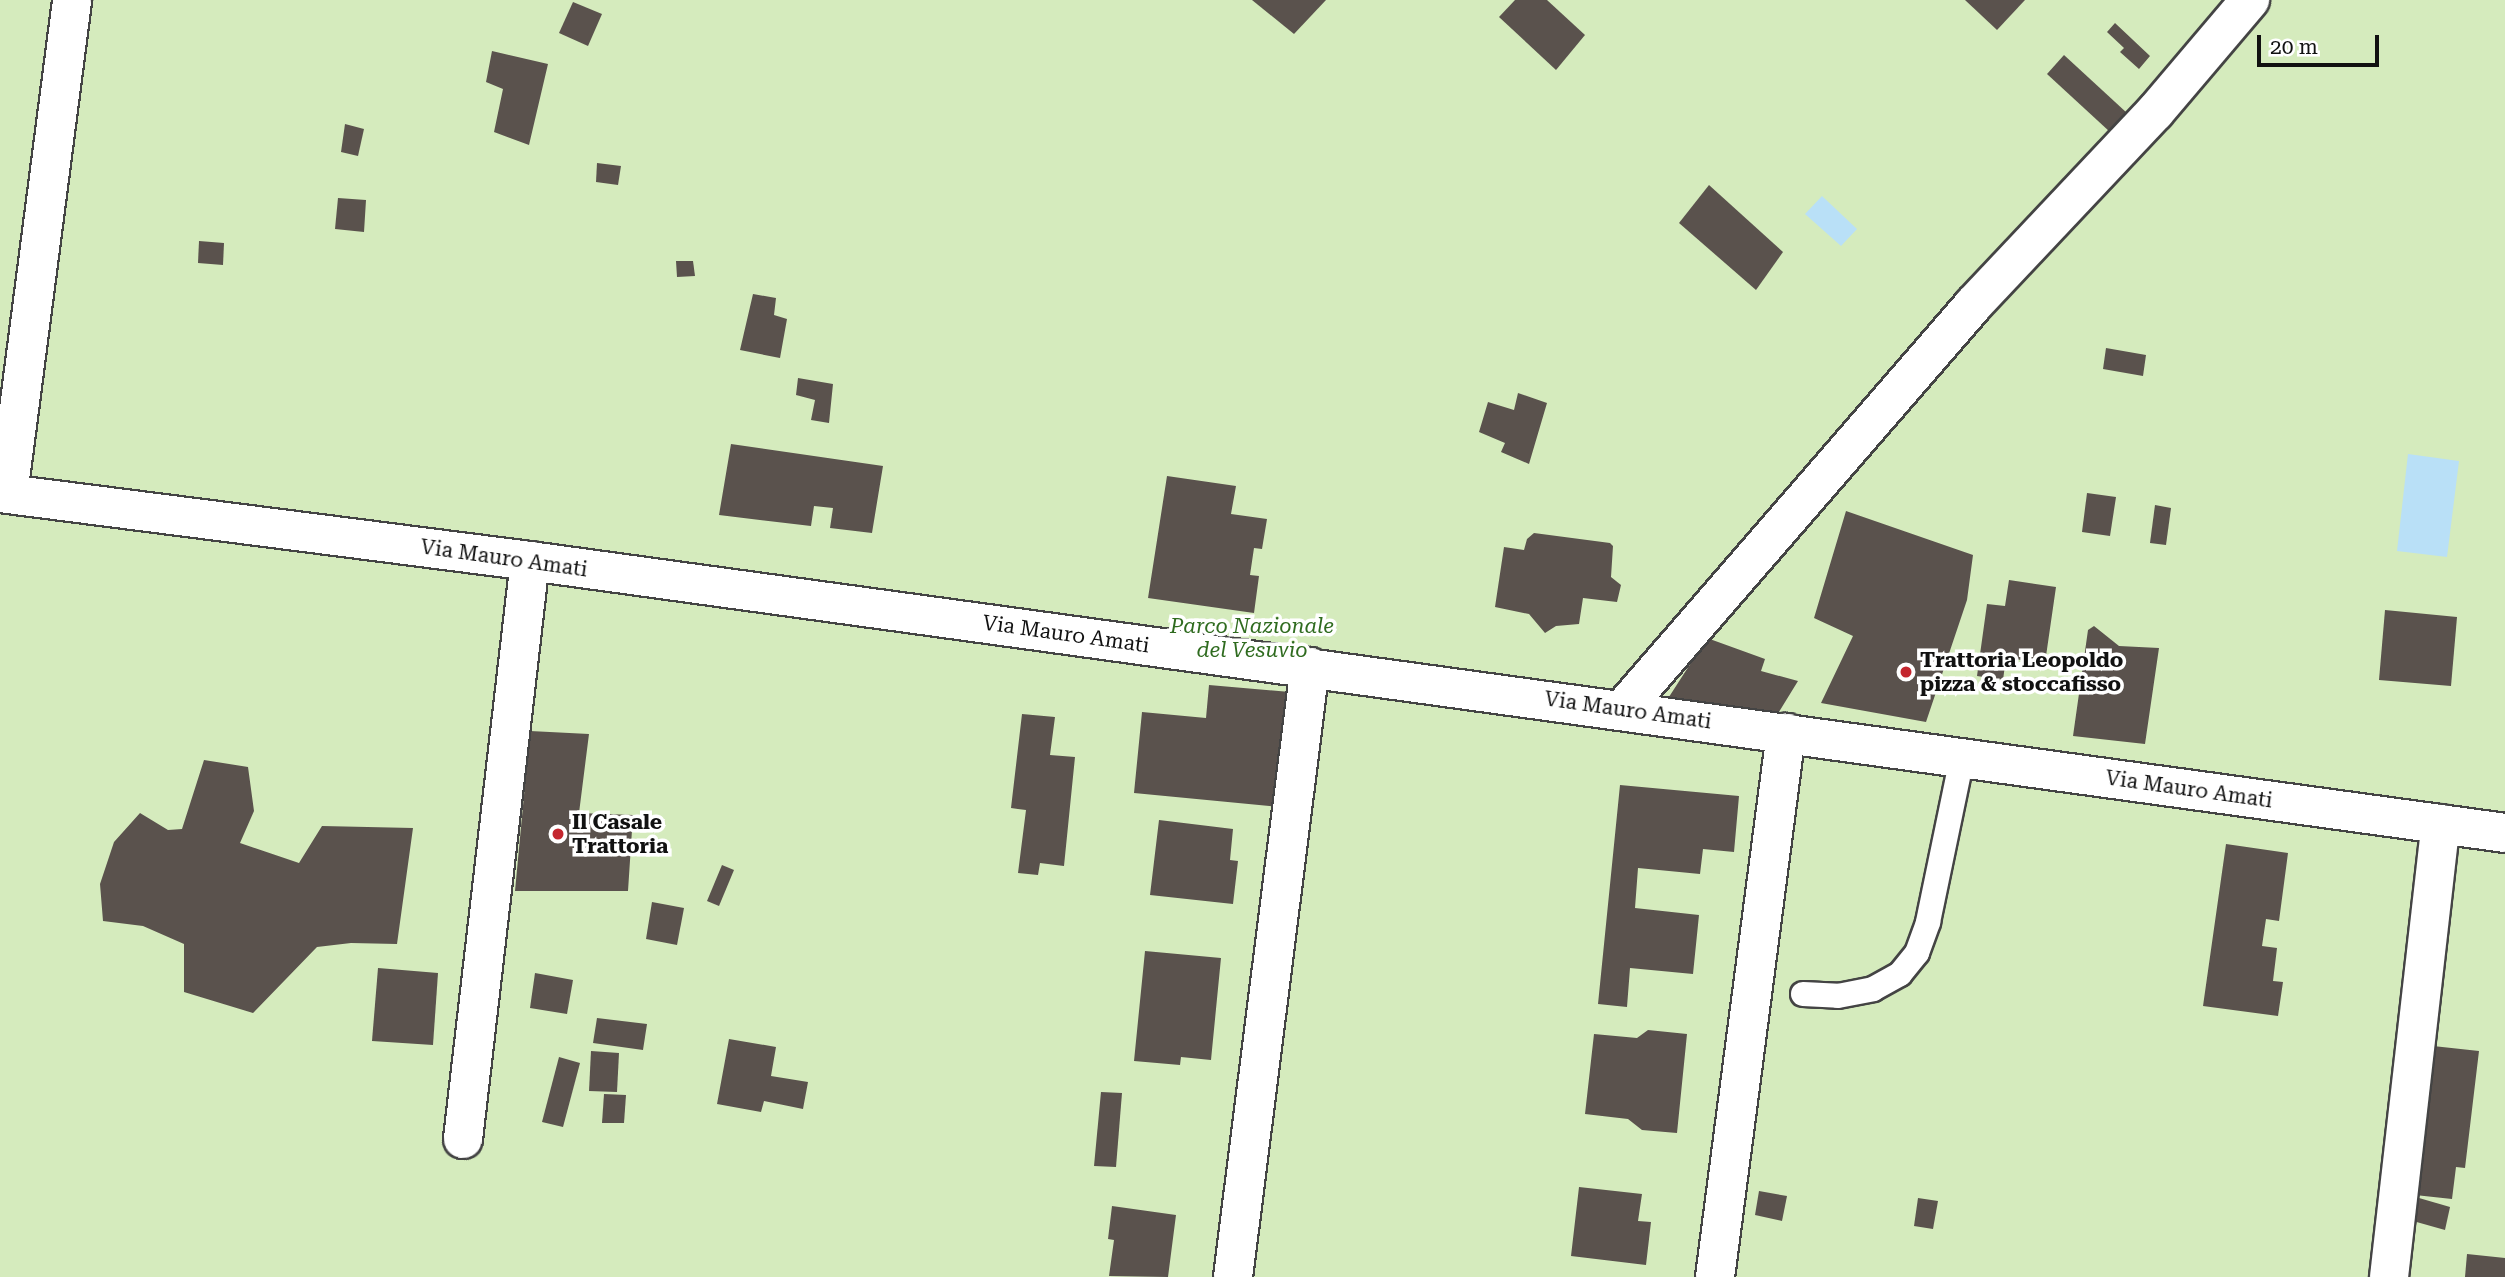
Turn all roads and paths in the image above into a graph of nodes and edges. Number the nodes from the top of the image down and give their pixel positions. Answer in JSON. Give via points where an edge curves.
{"nodes":[{"id":1,"x":72,"y":0,"type":"edge"},
{"id":2,"x":2250,"y":0,"type":"edge"},
{"id":3,"x":4,"y":494,"type":"edge"},
{"id":4,"x":530,"y":561,"type":"junction"},
{"id":5,"x":1310,"y":667,"type":"junction"},
{"id":6,"x":1622,"y":709,"type":"junction"},
{"id":7,"x":1786,"y":733,"type":"junction"},
{"id":8,"x":1962,"y":758,"type":"junction"},
{"id":9,"x":2441,"y":824,"type":"junction"},
{"id":10,"x":2505,"y":833,"type":"edge"},
{"id":11,"x":1803,"y":993,"type":"dead end"},
{"id":12,"x":463,"y":1139,"type":"dead end"},
{"id":13,"x":1233,"y":1277,"type":"edge"},
{"id":14,"x":1715,"y":1277,"type":"edge"},
{"id":15,"x":2389,"y":1277,"type":"edge"}],
"edges":[{"from":1,"to":3,"type":"street"},
{"from":2,"to":6,"type":"street","via":[[2155,112],[1974,304]]},
{"from":3,"to":4,"type":"street","name":"Via Mauro Amati"},
{"from":4,"to":5,"type":"street","name":"Via Mauro Amati"},
{"from":4,"to":12,"type":"street"},
{"from":5,"to":6,"type":"street","name":"Via Mauro Amati"},
{"from":5,"to":13,"type":"street"},
{"from":6,"to":7,"type":"street","name":"Via Mauro Amati"},
{"from":7,"to":8,"type":"street","name":"Via Mauro Amati"},
{"from":7,"to":14,"type":"street"},
{"from":8,"to":9,"type":"street","name":"Via Mauro Amati"},
{"from":8,"to":11,"type":"lane","via":[[1928,922],[1917,953],[1900,974],[1873,989],[1838,996]]},
{"from":9,"to":10,"type":"street","name":"Via Mauro Amati"},
{"from":9,"to":15,"type":"street"}]}
